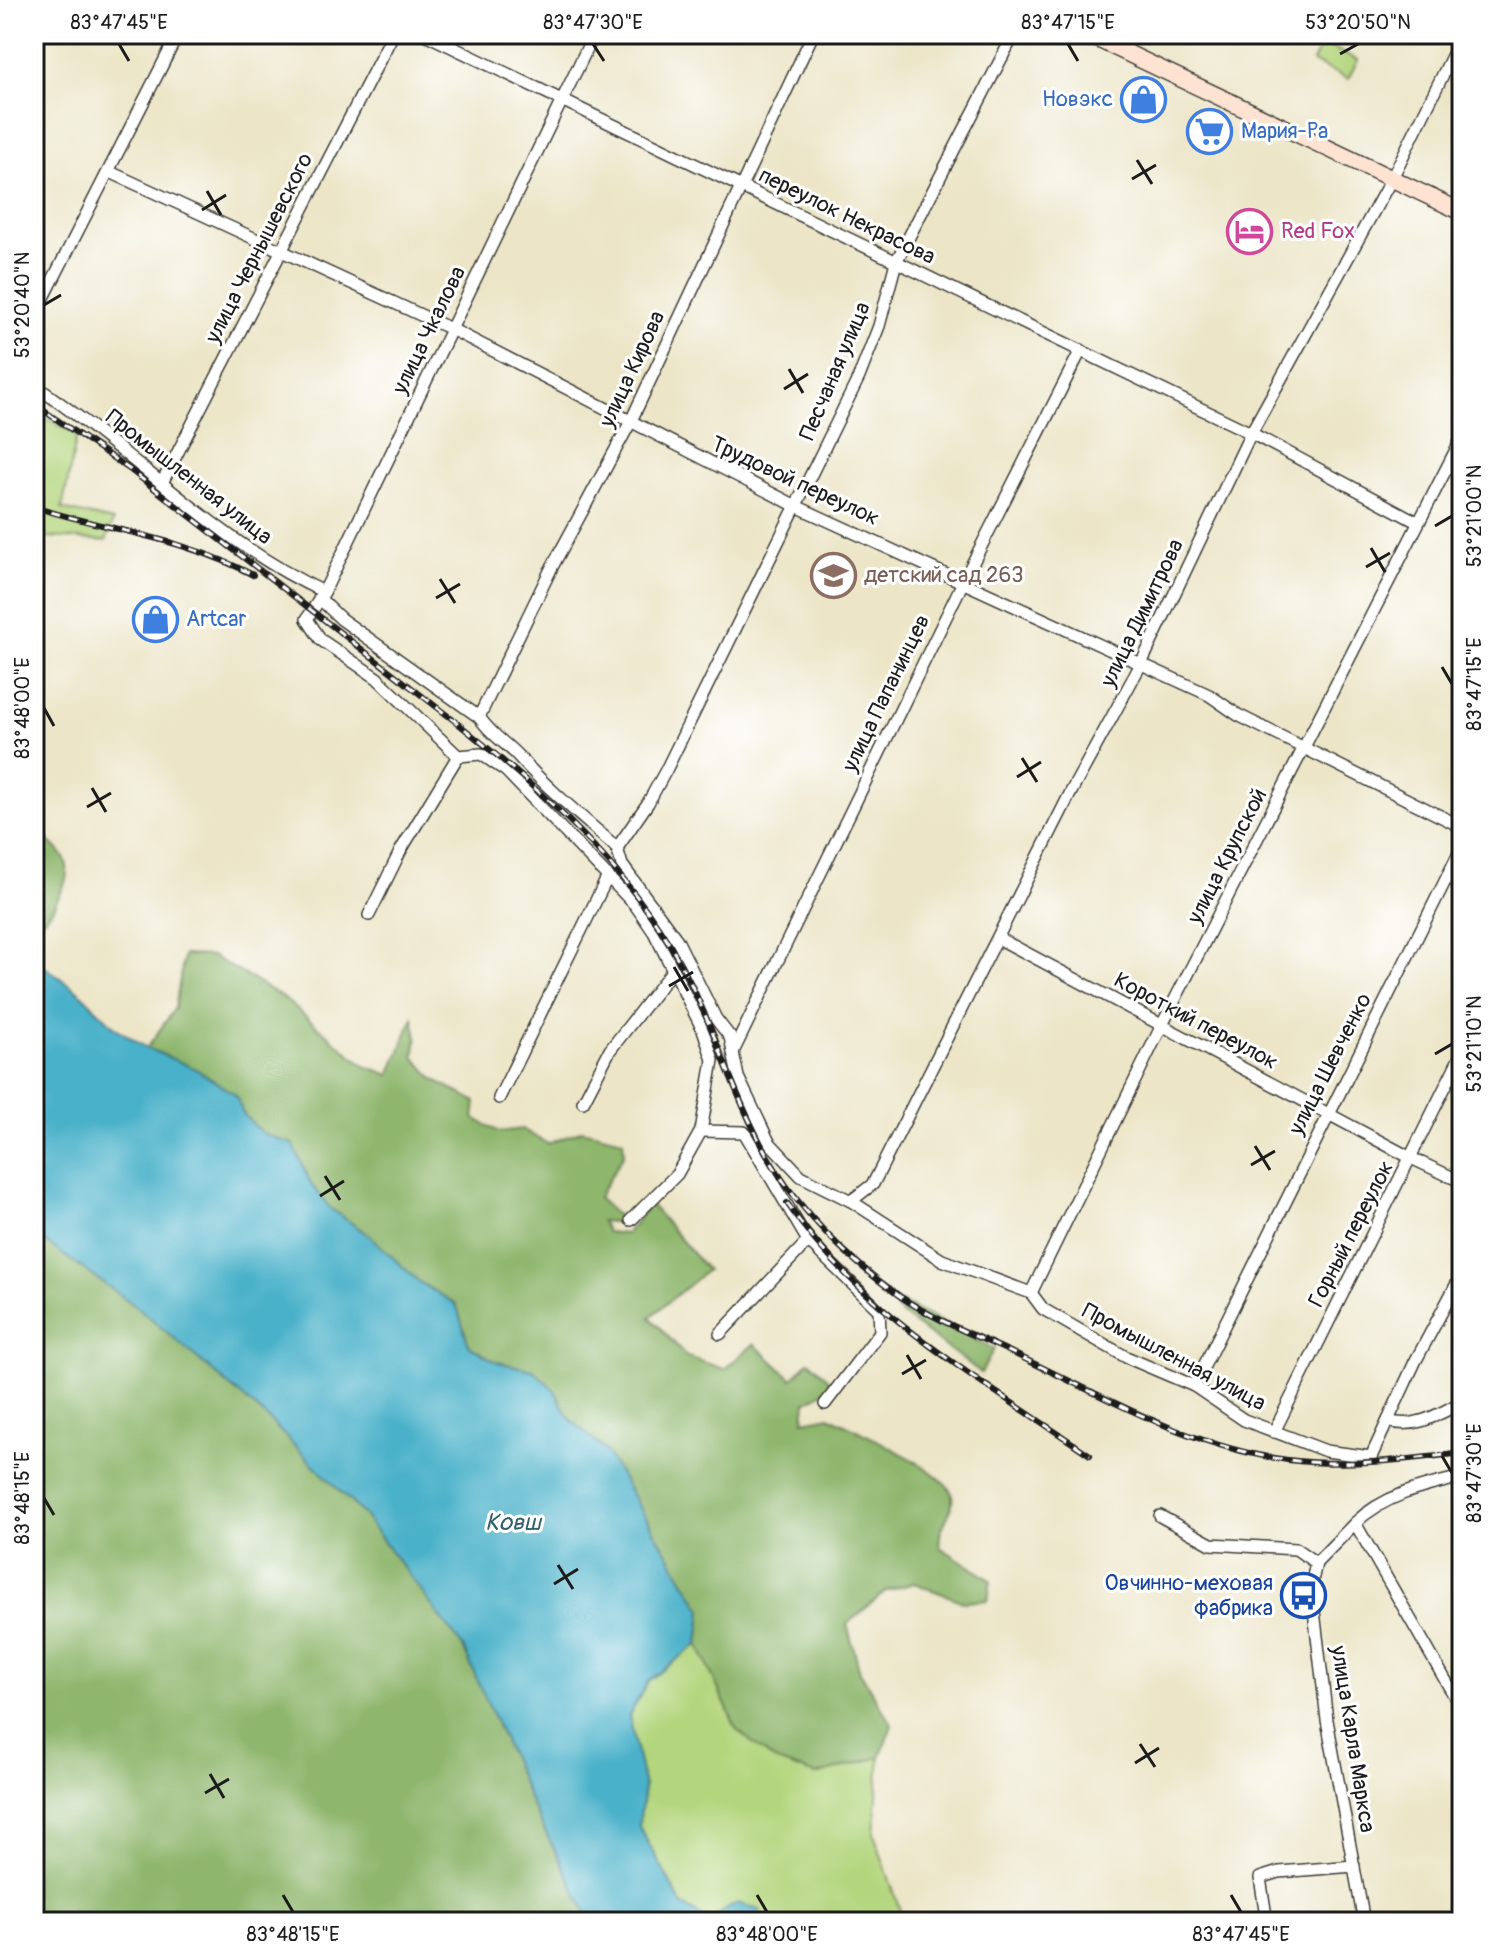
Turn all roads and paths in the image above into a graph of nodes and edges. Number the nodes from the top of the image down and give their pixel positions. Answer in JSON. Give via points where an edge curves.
{"nodes":[{"id":1,"x":178,"y":34,"type":"edge"},
{"id":2,"x":393,"y":34,"type":"edge"},
{"id":3,"x":425,"y":34,"type":"edge"},
{"id":4,"x":594,"y":34,"type":"edge"},
{"id":5,"x":813,"y":34,"type":"edge"},
{"id":6,"x":1014,"y":34,"type":"edge"},
{"id":7,"x":1087,"y":34,"type":"edge"},
{"id":8,"x":1462,"y":36,"type":"edge"},
{"id":9,"x":563,"y":100,"type":"junction"},
{"id":10,"x":110,"y":172,"type":"junction"},
{"id":11,"x":1392,"y":178,"type":"junction"},
{"id":12,"x":740,"y":186,"type":"junction"},
{"id":13,"x":1462,"y":212,"type":"edge"},
{"id":14,"x":278,"y":252,"type":"junction"},
{"id":15,"x":896,"y":262,"type":"junction"},
{"id":16,"x":34,"y":317,"type":"edge"},
{"id":17,"x":451,"y":329,"type":"junction"},
{"id":18,"x":1081,"y":350,"type":"junction"},
{"id":19,"x":34,"y":385,"type":"edge"},
{"id":20,"x":630,"y":423,"type":"junction"},
{"id":21,"x":1251,"y":433,"type":"junction"},
{"id":22,"x":1462,"y":438,"type":"edge"},
{"id":23,"x":163,"y":481,"type":"junction"},
{"id":24,"x":796,"y":506,"type":"junction"},
{"id":25,"x":1417,"y":522,"type":"junction"},
{"id":26,"x":964,"y":580,"type":"junction"},
{"id":27,"x":322,"y":595,"type":"junction"},
{"id":28,"x":1141,"y":664,"type":"junction"},
{"id":29,"x":479,"y":717,"type":"junction"},
{"id":30,"x":1305,"y":749,"type":"junction"},
{"id":31,"x":458,"y":756,"type":"junction"},
{"id":32,"x":1462,"y":827,"type":"edge"},
{"id":33,"x":1462,"y":847,"type":"edge"},
{"id":34,"x":617,"y":848,"type":"junction"},
{"id":35,"x":608,"y":876,"type":"junction"},
{"id":36,"x":369,"y":915,"type":"dead end"},
{"id":37,"x":998,"y":938,"type":"junction"},
{"id":38,"x":672,"y":971,"type":"junction"},
{"id":39,"x":1162,"y":1025,"type":"junction"},
{"id":40,"x":1462,"y":1053,"type":"edge"},
{"id":41,"x":731,"y":1056,"type":"junction"},
{"id":42,"x":499,"y":1098,"type":"dead end"},
{"id":43,"x":583,"y":1102,"type":"dead end"},
{"id":44,"x":1327,"y":1113,"type":"junction"},
{"id":45,"x":701,"y":1131,"type":"junction"},
{"id":46,"x":1411,"y":1158,"type":"junction"},
{"id":47,"x":1462,"y":1182,"type":"edge"},
{"id":48,"x":851,"y":1201,"type":"junction"},
{"id":49,"x":631,"y":1220,"type":"dead end"},
{"id":50,"x":808,"y":1241,"type":"junction"},
{"id":51,"x":1462,"y":1274,"type":"edge"},
{"id":52,"x":1031,"y":1293,"type":"junction"},
{"id":53,"x":720,"y":1334,"type":"dead end"},
{"id":54,"x":1194,"y":1386,"type":"junction"},
{"id":55,"x":1462,"y":1402,"type":"edge"},
{"id":56,"x":825,"y":1404,"type":"dead end"},
{"id":57,"x":1388,"y":1421,"type":"junction"},
{"id":58,"x":1274,"y":1432,"type":"junction"},
{"id":59,"x":1462,"y":1477,"type":"edge"},
{"id":60,"x":1160,"y":1516,"type":"dead end"},
{"id":61,"x":1355,"y":1523,"type":"junction"},
{"id":62,"x":1316,"y":1563,"type":"junction"},
{"id":63,"x":1462,"y":1709,"type":"edge"},
{"id":64,"x":1354,"y":1866,"type":"junction"},
{"id":65,"x":1267,"y":1922,"type":"edge"},
{"id":66,"x":1364,"y":1922,"type":"edge"}],
"edges":[{"from":1,"to":10,"type":"street"},
{"from":2,"to":14,"type":"street","name":"улица Чернышевского"},
{"from":3,"to":9,"type":"street","name":"переулок Некрасова"},
{"from":4,"to":9,"type":"street","name":"улица Чкалова"},
{"from":5,"to":12,"type":"street","name":"улица Кирова"},
{"from":6,"to":15,"type":"street","name":"Песчаная улица"},
{"from":7,"to":11,"type":"main road"},
{"from":8,"to":11,"type":"street","name":"улица Димитрова"},
{"from":9,"to":12,"type":"street","name":"переулок Некрасова"},
{"from":9,"to":17,"type":"street","name":"улица Чкалова"},
{"from":10,"to":14,"type":"street","name":"Трудовой переулок"},
{"from":10,"to":16,"type":"street"},
{"from":11,"to":13,"type":"main road"},
{"from":11,"to":21,"type":"street","name":"улица Димитрова"},
{"from":12,"to":15,"type":"street","name":"переулок Некрасова"},
{"from":12,"to":20,"type":"street","name":"улица Кирова"},
{"from":14,"to":17,"type":"street","name":"Трудовой переулок"},
{"from":14,"to":23,"type":"street","name":"улица Чернышевского"},
{"from":15,"to":18,"type":"street","name":"переулок Некрасова"},
{"from":15,"to":24,"type":"street","name":"Песчаная улица","via":[[859,377]]},
{"from":17,"to":20,"type":"street","name":"Трудовой переулок"},
{"from":17,"to":27,"type":"street","name":"улица Чкалова"},
{"from":18,"to":21,"type":"street","name":"переулок Некрасова"},
{"from":18,"to":26,"type":"street","name":"улица Папанинцев"},
{"from":19,"to":23,"type":"street","name":"Промышленная улица"},
{"from":20,"to":24,"type":"street","name":"Трудовой переулок"},
{"from":20,"to":29,"type":"street","name":"улица Кирова"},
{"from":21,"to":25,"type":"street","name":"переулок Некрасова"},
{"from":21,"to":28,"type":"street","name":"улица Димитрова"},
{"from":22,"to":25,"type":"street","name":"улица Крупской"},
{"from":23,"to":27,"type":"street","name":"Промышленная улица","via":[[264,561]]},
{"from":24,"to":26,"type":"street","name":"Трудовой переулок"},
{"from":24,"to":34,"type":"street","name":"Песчаная улица","via":[[666,770]]},
{"from":25,"to":30,"type":"street","name":"улица Крупской"},
{"from":26,"to":28,"type":"street","name":"Трудовой переулок"},
{"from":26,"to":41,"type":"street","name":"улица Папанинцев"},
{"from":27,"to":29,"type":"street","name":"Промышленная улица","via":[[341,619]]},
{"from":27,"to":31,"type":"street","name":"улица Чкалова","via":[[307,619],[321,640],[377,678]]},
{"from":28,"to":30,"type":"street","name":"Трудовой переулок"},
{"from":28,"to":37,"type":"street","name":"улица Димитрова"},
{"from":29,"to":34,"type":"street","name":"Промышленная улица","via":[[494,739]]},
{"from":30,"to":32,"type":"street","name":"Трудовой переулок"},
{"from":30,"to":39,"type":"street","name":"улица Крупской"},
{"from":31,"to":35,"type":"street","via":[[481,754],[506,771]]},
{"from":31,"to":36,"type":"street"},
{"from":33,"to":44,"type":"street","name":"улица Шевченко"},
{"from":34,"to":41,"type":"street","name":"Промышленная улица","via":[[622,865],[695,970],[716,1019],[730,1037]]},
{"from":35,"to":38,"type":"street","via":[[654,932]]},
{"from":35,"to":42,"type":"street"},
{"from":37,"to":39,"type":"street","name":"Короткий переулок"},
{"from":37,"to":48,"type":"street","name":"улица Димитрова","via":[[873,1184]]},
{"from":38,"to":43,"type":"street","via":[[610,1050]]},
{"from":38,"to":45,"type":"street","via":[[713,1060]]},
{"from":39,"to":44,"type":"street","name":"Короткий переулок"},
{"from":39,"to":52,"type":"street","name":"улица Крупской"},
{"from":40,"to":46,"type":"street","name":"Горный переулок"},
{"from":41,"to":48,"type":"street","name":"Промышленная улица","via":[[776,1154],[813,1184]]},
{"from":44,"to":46,"type":"street","name":"Короткий переулок"},
{"from":44,"to":54,"type":"street","name":"улица Шевченко"},
{"from":45,"to":49,"type":"street","via":[[677,1174]]},
{"from":45,"to":50,"type":"street","via":[[744,1132]]},
{"from":46,"to":47,"type":"street","name":"Короткий переулок"},
{"from":46,"to":58,"type":"street","name":"Горный переулок"},
{"from":48,"to":52,"type":"street","name":"Промышленная улица","via":[[942,1260]]},
{"from":50,"to":53,"type":"street"},
{"from":50,"to":56,"type":"street","via":[[879,1310],[880,1332]]},
{"from":51,"to":57,"type":"street"},
{"from":52,"to":54,"type":"street","name":"Промышленная улица","via":[[1043,1309],[1099,1342]]},
{"from":54,"to":58,"type":"street","name":"Промышленная улица","via":[[1244,1420]]},
{"from":55,"to":57,"type":"street","via":[[1407,1425]]},
{"from":57,"to":58,"type":"street","name":"Промышленная улица","via":[[1371,1457],[1326,1451]]},
{"from":59,"to":61,"type":"street","via":[[1416,1488],[1369,1509]]},
{"from":60,"to":62,"type":"street","via":[[1211,1544],[1296,1549]]},
{"from":61,"to":62,"type":"street"},
{"from":61,"to":63,"type":"street"},
{"from":62,"to":64,"type":"street","name":"улица Карла Маркса","via":[[1311,1586],[1327,1720]]},
{"from":64,"to":65,"type":"street","via":[[1260,1878]]},
{"from":64,"to":66,"type":"street","name":"улица Карла Маркса"}]}
